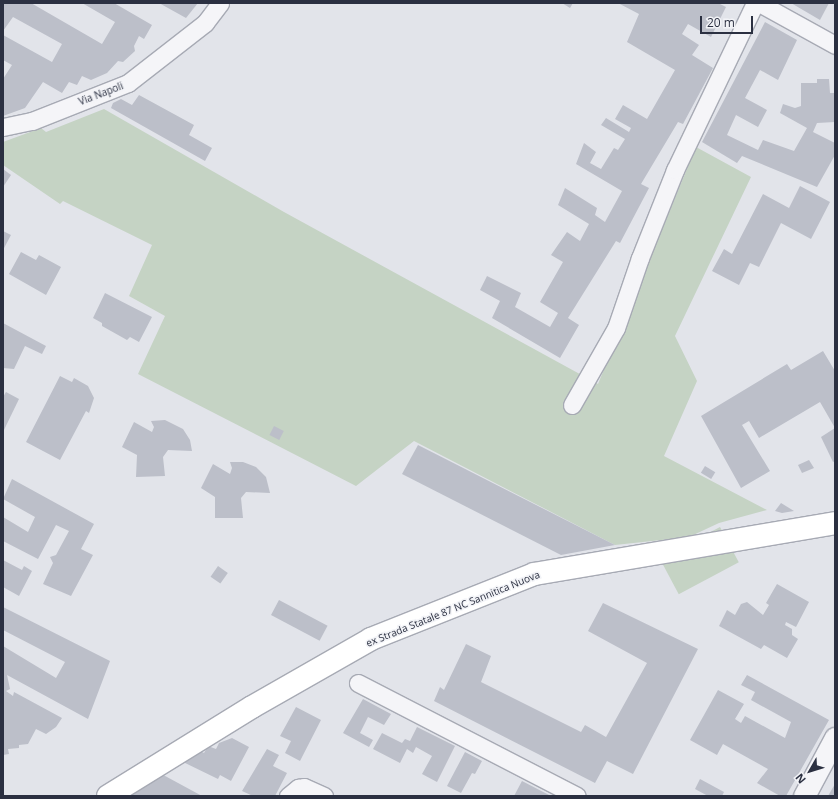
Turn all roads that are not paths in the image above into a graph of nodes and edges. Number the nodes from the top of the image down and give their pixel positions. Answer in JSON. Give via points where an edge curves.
{"nodes":[{"id":1,"x":220,"y":3,"type":"edge"},
{"id":2,"x":755,"y":3,"type":"edge"},
{"id":3,"x":759,"y":3,"type":"edge"},
{"id":4,"x":835,"y":45,"type":"edge"},
{"id":5,"x":3,"y":127,"type":"edge"},
{"id":6,"x":572,"y":405,"type":"dead end"},
{"id":7,"x":835,"y":523,"type":"edge"},
{"id":8,"x":358,"y":683,"type":"dead end"},
{"id":9,"x":835,"y":738,"type":"edge"},
{"id":10,"x":108,"y":796,"type":"edge"},
{"id":11,"x":288,"y":796,"type":"edge"},
{"id":12,"x":324,"y":796,"type":"edge"},
{"id":13,"x":577,"y":796,"type":"edge"},
{"id":14,"x":804,"y":796,"type":"edge"}],
"edges":[{"from":1,"to":5,"type":"street","name":"Via Napoli","via":[[206,23],[128,83],[32,121]]},
{"from":2,"to":6,"type":"street","via":[[675,170],[640,258],[616,328]]},
{"from":3,"to":4,"type":"street"},
{"from":7,"to":10,"type":"highway","name":"ex Strada Statale 87 NC Sannitica Nuova","via":[[534,574],[371,639],[252,707]]},
{"from":8,"to":13,"type":"street"},
{"from":9,"to":14,"type":"street"},
{"from":11,"to":12,"type":"street","via":[[298,788],[304,787]]}]}
